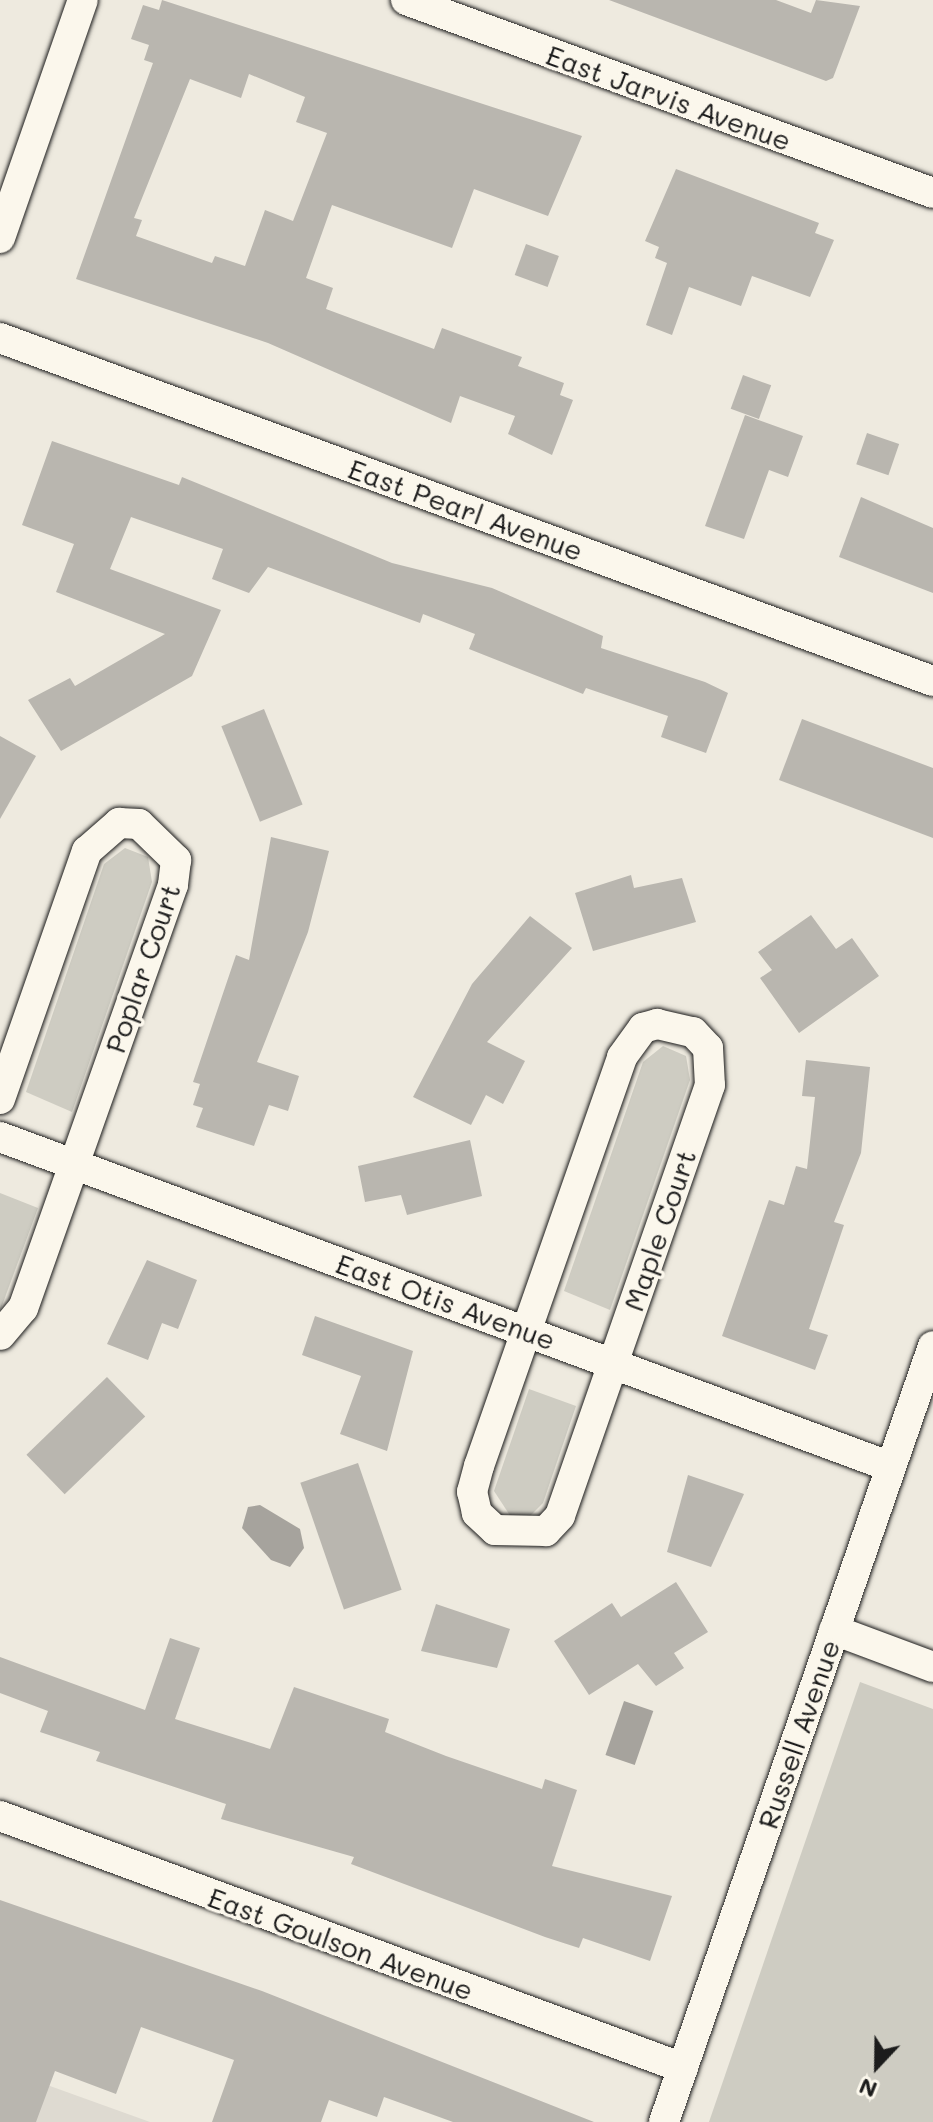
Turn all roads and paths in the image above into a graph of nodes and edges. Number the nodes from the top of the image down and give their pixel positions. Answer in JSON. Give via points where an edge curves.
{"nodes":[{"id":1,"x":83,"y":0,"type":"edge"},
{"id":2,"x":406,"y":0,"type":"edge"},
{"id":3,"x":933,"y":193,"type":"edge"},
{"id":4,"x":0,"y":238,"type":"edge"},
{"id":5,"x":0,"y":338,"type":"edge"},
{"id":6,"x":933,"y":681,"type":"edge"},
{"id":7,"x":0,"y":1099,"type":"edge"},
{"id":8,"x":0,"y":1137,"type":"edge"},
{"id":9,"x":73,"y":1164,"type":"junction"},
{"id":10,"x":527,"y":1331,"type":"junction"},
{"id":11,"x":0,"y":1335,"type":"edge"},
{"id":12,"x":933,"y":1346,"type":"edge"},
{"id":13,"x":613,"y":1363,"type":"junction"},
{"id":14,"x":891,"y":1467,"type":"junction"},
{"id":15,"x":834,"y":1630,"type":"junction"},
{"id":16,"x":933,"y":1667,"type":"edge"},
{"id":17,"x":0,"y":1816,"type":"edge"},
{"id":18,"x":683,"y":2068,"type":"junction"},
{"id":19,"x":664,"y":2122,"type":"edge"}],
"edges":[{"from":1,"to":4,"type":"street"},
{"from":2,"to":3,"type":"street","name":"East Jarvis Avenue"},
{"from":5,"to":6,"type":"street","name":"East Pearl Avenue"},
{"from":7,"to":9,"type":"street","name":"Poplar Court","via":[[87,851],[119,823],[139,824],[176,860],[173,885]]},
{"from":8,"to":9,"type":"street","name":"East Otis Avenue"},
{"from":9,"to":10,"type":"street","name":"East Otis Avenue"},
{"from":9,"to":11,"type":"street","name":"Poplar Court","via":[[23,1308]]},
{"from":10,"to":13,"type":"street","name":"East Otis Avenue"},
{"from":10,"to":13,"type":"street","name":"Maple Court","via":[[472,1492],[477,1513],[495,1530],[520,1536],[546,1531],[560,1516]]},
{"from":10,"to":13,"type":"street","name":"Maple Court","via":[[629,1042],[657,1024],[683,1029],[708,1048],[710,1085]]},
{"from":12,"to":14,"type":"street","name":"Russell Avenue"},
{"from":13,"to":14,"type":"street","name":"East Otis Avenue"},
{"from":14,"to":15,"type":"street","name":"Russell Avenue"},
{"from":15,"to":16,"type":"street"},
{"from":15,"to":18,"type":"street","name":"Russell Avenue"},
{"from":17,"to":18,"type":"street","name":"East Goulson Avenue"},
{"from":18,"to":19,"type":"street","name":"Russell Avenue"}]}
